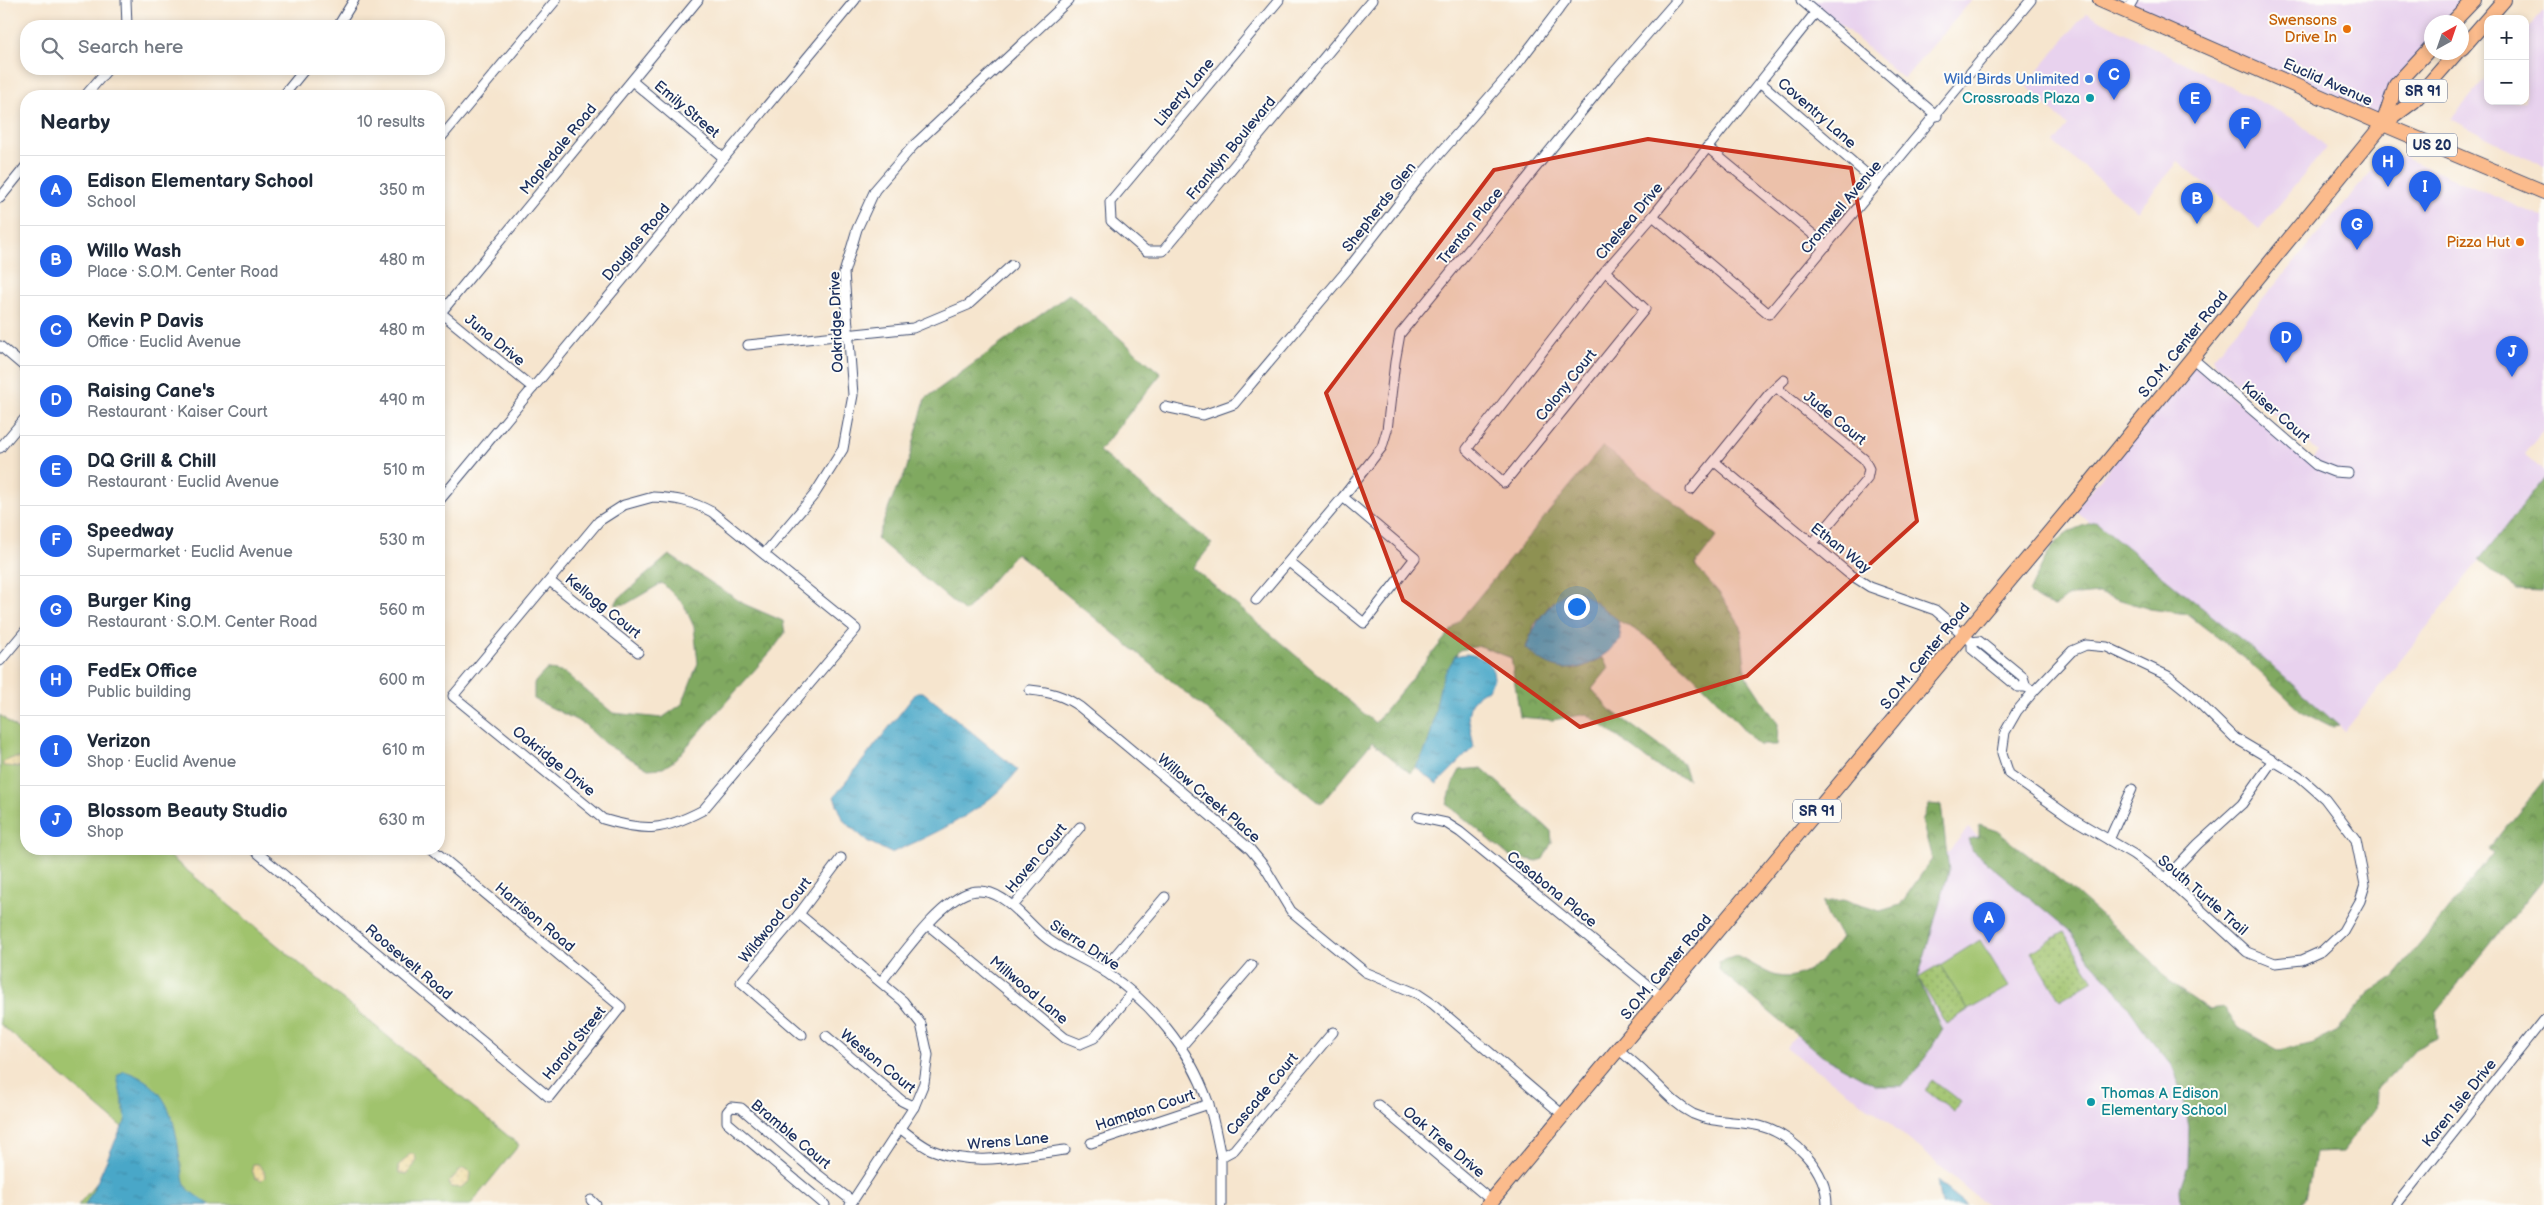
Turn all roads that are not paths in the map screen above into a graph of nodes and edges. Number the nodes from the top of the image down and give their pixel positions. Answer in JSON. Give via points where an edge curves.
{"nodes":[{"id":1,"x":126,"y":0,"type":"edge"},
{"id":2,"x":354,"y":0,"type":"edge"},
{"id":3,"x":556,"y":0,"type":"edge"},
{"id":4,"x":698,"y":0,"type":"edge"},
{"id":5,"x":855,"y":0,"type":"edge"},
{"id":6,"x":1069,"y":0,"type":"edge"},
{"id":7,"x":1279,"y":0,"type":"edge"},
{"id":8,"x":1372,"y":0,"type":"edge"},
{"id":9,"x":1566,"y":0,"type":"edge"},
{"id":10,"x":1677,"y":0,"type":"edge"},
{"id":11,"x":1801,"y":0,"type":"edge"},
{"id":12,"x":2031,"y":0,"type":"edge"},
{"id":13,"x":2100,"y":0,"type":"edge"},
{"id":14,"x":2474,"y":0,"type":"edge"},
{"id":15,"x":2504,"y":0,"type":"edge"},
{"id":16,"x":2130,"y":6,"type":"edge"},
{"id":17,"x":1816,"y":12,"type":"junction"},
{"id":18,"x":2460,"y":15,"type":"edge"},
{"id":19,"x":127,"y":20,"type":"edge"},
{"id":20,"x":342,"y":20,"type":"edge"},
{"id":21,"x":2469,"y":40,"type":"edge"},
{"id":22,"x":2424,"y":55,"type":"edge"},
{"id":23,"x":2450,"y":60,"type":"edge"},
{"id":24,"x":103,"y":75,"type":"edge"},
{"id":25,"x":301,"y":75,"type":"edge"},
{"id":26,"x":632,"y":81,"type":"junction"},
{"id":27,"x":1761,"y":83,"type":"junction"},
{"id":28,"x":90,"y":90,"type":"edge"},
{"id":29,"x":288,"y":90,"type":"edge"},
{"id":30,"x":1937,"y":116,"type":"junction"},
{"id":31,"x":2383,"y":124,"type":"junction"},
{"id":32,"x":445,"y":133,"type":"edge"},
{"id":33,"x":1707,"y":147,"type":"junction"},
{"id":34,"x":724,"y":158,"type":"junction"},
{"id":35,"x":20,"y":173,"type":"edge"},
{"id":36,"x":1878,"y":184,"type":"junction"},
{"id":37,"x":2544,"y":192,"type":"edge"},
{"id":38,"x":0,"y":198,"type":"edge"},
{"id":39,"x":1110,"y":202,"type":"joint"},
{"id":40,"x":1654,"y":216,"type":"junction"},
{"id":41,"x":1827,"y":246,"type":"junction"},
{"id":42,"x":1012,"y":265,"type":"dead end"},
{"id":43,"x":1605,"y":271,"type":"junction"},
{"id":44,"x":445,"y":308,"type":"edge"},
{"id":45,"x":445,"y":318,"type":"edge"},
{"id":46,"x":847,"y":334,"type":"junction"},
{"id":47,"x":748,"y":345,"type":"dead end"},
{"id":48,"x":0,"y":346,"type":"edge"},
{"id":49,"x":2192,"y":358,"type":"junction"},
{"id":50,"x":20,"y":363,"type":"edge"},
{"id":51,"x":1784,"y":380,"type":"dead end"},
{"id":52,"x":532,"y":388,"type":"junction"},
{"id":53,"x":1777,"y":388,"type":"junction"},
{"id":54,"x":1165,"y":407,"type":"dead end"},
{"id":55,"x":20,"y":424,"type":"edge"},
{"id":56,"x":0,"y":448,"type":"edge"},
{"id":57,"x":1467,"y":450,"type":"joint"},
{"id":58,"x":1715,"y":462,"type":"junction"},
{"id":59,"x":2348,"y":473,"type":"dead end"},
{"id":60,"x":1691,"y":490,"type":"dead end"},
{"id":61,"x":445,"y":494,"type":"edge"},
{"id":62,"x":1343,"y":497,"type":"junction"},
{"id":63,"x":1813,"y":544,"type":"junction"},
{"id":64,"x":765,"y":553,"type":"junction"},
{"id":65,"x":1289,"y":562,"type":"junction"},
{"id":66,"x":550,"y":582,"type":"junction"},
{"id":67,"x":1256,"y":600,"type":"dead end"},
{"id":68,"x":20,"y":637,"type":"edge"},
{"id":69,"x":1967,"y":638,"type":"junction"},
{"id":70,"x":638,"y":652,"type":"dead end"},
{"id":71,"x":0,"y":661,"type":"edge"},
{"id":72,"x":2030,"y":689,"type":"junction"},
{"id":73,"x":1030,"y":690,"type":"dead end"},
{"id":74,"x":2273,"y":760,"type":"junction"},
{"id":75,"x":2132,"y":789,"type":"dead end"},
{"id":76,"x":1418,"y":817,"type":"dead end"},
{"id":77,"x":1080,"y":827,"type":"dead end"},
{"id":78,"x":2109,"y":840,"type":"junction"},
{"id":79,"x":259,"y":855,"type":"edge"},
{"id":80,"x":439,"y":855,"type":"edge"},
{"id":81,"x":841,"y":858,"type":"dead end"},
{"id":82,"x":2166,"y":878,"type":"junction"},
{"id":83,"x":1165,"y":897,"type":"dead end"},
{"id":84,"x":1013,"y":906,"type":"junction"},
{"id":85,"x":800,"y":914,"type":"junction"},
{"id":86,"x":928,"y":924,"type":"junction"},
{"id":87,"x":1252,"y":965,"type":"dead end"},
{"id":88,"x":1105,"y":972,"type":"junction"},
{"id":89,"x":881,"y":982,"type":"junction"},
{"id":90,"x":1132,"y":993,"type":"junction"},
{"id":91,"x":1662,"y":997,"type":"junction"},
{"id":92,"x":621,"y":1007,"type":"joint"},
{"id":93,"x":2544,"y":1019,"type":"edge"},
{"id":94,"x":1332,"y":1032,"type":"dead end"},
{"id":95,"x":802,"y":1035,"type":"dead end"},
{"id":96,"x":826,"y":1036,"type":"dead end"},
{"id":97,"x":1181,"y":1046,"type":"junction"},
{"id":98,"x":1618,"y":1049,"type":"junction"},
{"id":99,"x":549,"y":1097,"type":"joint"},
{"id":100,"x":1209,"y":1104,"type":"junction"},
{"id":101,"x":1378,"y":1105,"type":"dead end"},
{"id":102,"x":914,"y":1107,"type":"junction"},
{"id":103,"x":1563,"y":1116,"type":"junction"},
{"id":104,"x":900,"y":1128,"type":"junction"},
{"id":105,"x":1091,"y":1143,"type":"dead end"},
{"id":106,"x":1066,"y":1150,"type":"dead end"},
{"id":107,"x":1221,"y":1157,"type":"junction"},
{"id":108,"x":851,"y":1203,"type":"edge"},
{"id":109,"x":1490,"y":1203,"type":"edge"},
{"id":110,"x":825,"y":1205,"type":"edge"},
{"id":111,"x":1221,"y":1205,"type":"edge"},
{"id":112,"x":1827,"y":1205,"type":"edge"},
{"id":113,"x":2396,"y":1205,"type":"edge"}],
"edges":[{"from":1,"to":19,"type":"street"},
{"from":2,"to":20,"type":"street"},
{"from":3,"to":32,"type":"street"},
{"from":4,"to":26,"type":"street","name":"Mapledale Road"},
{"from":5,"to":34,"type":"street","name":"Douglas Road"},
{"from":6,"to":46,"type":"street","name":"Oakridge Drive","via":[[914,146],[875,190],[857,229],[844,273]]},
{"from":7,"to":39,"type":"street","name":"Liberty Lane"},
{"from":8,"to":39,"type":"street","name":"Franklyn Boulevard","via":[[1163,251],[1146,251],[1111,221]]},
{"from":9,"to":54,"type":"street","name":"Shepherds Glen","via":[[1512,71],[1422,174],[1348,269],[1238,400],[1232,406],[1203,415]]},
{"from":10,"to":62,"type":"street","name":"Trenton Place","via":[[1400,334],[1382,447]]},
{"from":11,"to":17,"type":"street"},
{"from":12,"to":30,"type":"street","name":"Cromwell Avenue"},
{"from":13,"to":16,"type":"main road","name":"Euclid Avenue","number":"US 20"},
{"from":14,"to":18,"type":"main road"},
{"from":15,"to":21,"type":"main road"},
{"from":16,"to":31,"type":"main road","name":"Euclid Avenue","number":"US 20"},
{"from":17,"to":27,"type":"street","name":"Chelsea Drive"},
{"from":17,"to":30,"type":"street"},
{"from":22,"to":31,"type":"main road","name":"S.O.M. Center Road","number":"SR 91","via":[[2396,85]]},
{"from":23,"to":31,"type":"main road","name":"S.O.M. Center Road","number":"SR 91","via":[[2414,101]]},
{"from":24,"to":28,"type":"street"},
{"from":25,"to":29,"type":"street"},
{"from":26,"to":34,"type":"street","name":"Emily Street"},
{"from":26,"to":44,"type":"street","name":"Mapledale Road"},
{"from":27,"to":33,"type":"street","name":"Chelsea Drive"},
{"from":27,"to":36,"type":"street","name":"Coventry Lane"},
{"from":30,"to":36,"type":"street","name":"Cromwell Avenue"},
{"from":31,"to":37,"type":"main road","name":"Euclid Avenue","number":"US 20"},
{"from":31,"to":49,"type":"main road","name":"S.O.M. Center Road","number":"SR 91"},
{"from":33,"to":40,"type":"street","name":"Chelsea Drive"},
{"from":33,"to":41,"type":"street"},
{"from":34,"to":52,"type":"street","name":"Douglas Road"},
{"from":35,"to":38,"type":"street"},
{"from":36,"to":41,"type":"street","name":"Cromwell Avenue"},
{"from":40,"to":41,"type":"street","name":"Cromwell Avenue","via":[[1769,314]]},
{"from":40,"to":43,"type":"street","name":"Chelsea Drive"},
{"from":42,"to":46,"type":"street","via":[[968,305],[922,325]]},
{"from":43,"to":57,"type":"street","name":"Chelsea Drive"},
{"from":43,"to":57,"type":"street","name":"Colony Court","via":[[1645,309],[1504,483]]},
{"from":45,"to":52,"type":"street","name":"Juna Drive"},
{"from":46,"to":47,"type":"street"},
{"from":46,"to":64,"type":"street","name":"Oakridge Drive","via":[[853,395],[843,449],[814,496]]},
{"from":48,"to":50,"type":"street"},
{"from":49,"to":59,"type":"street","name":"Kaiser Court","via":[[2316,465]]},
{"from":49,"to":69,"type":"main road","name":"S.O.M. Center Road","number":"SR 91"},
{"from":51,"to":53,"type":"street"},
{"from":52,"to":61,"type":"street","name":"Douglas Road"},
{"from":53,"to":58,"type":"street"},
{"from":53,"to":63,"type":"street","name":"Jude Court","via":[[1864,458],[1869,469],[1867,478]]},
{"from":55,"to":56,"type":"street"},
{"from":58,"to":60,"type":"street"},
{"from":58,"to":63,"type":"street","name":"Ethan Way"},
{"from":62,"to":65,"type":"street","name":"Trenton Place"},
{"from":62,"to":65,"type":"street","via":[[1416,558],[1364,623]]},
{"from":63,"to":69,"type":"street","name":"Ethan Way","via":[[1870,587],[1935,610]]},
{"from":64,"to":66,"type":"street","name":"Oakridge Drive","via":[[698,504],[677,498],[653,497],[624,505],[599,521]]},
{"from":64,"to":66,"type":"street","name":"Oakridge Drive","via":[[856,629],[703,810],[684,820],[648,829],[603,820],[453,696]]},
{"from":65,"to":67,"type":"street","name":"Trenton Place"},
{"from":66,"to":70,"type":"street","name":"Kellogg Court"},
{"from":68,"to":71,"type":"street"},
{"from":69,"to":72,"type":"street","name":"Ethan Way","via":[[1979,641],[2022,676]]},
{"from":69,"to":91,"type":"main road","name":"S.O.M. Center Road","number":"SR 91"},
{"from":72,"to":74,"type":"street","name":"South Turtle Trail","via":[[2072,650],[2086,645],[2107,647],[2168,676],[2235,738]]},
{"from":72,"to":78,"type":"street","name":"South Turtle Trail","via":[[2006,732],[2002,753],[2009,774]]},
{"from":73,"to":103,"type":"street","name":"Willow Creek Place","via":[[1054,692],[1080,707],[1250,849],[1291,911],[1365,972],[1418,994],[1433,1004]]},
{"from":74,"to":82,"type":"street","via":[[2242,804]]},
{"from":74,"to":82,"type":"street","name":"South Turtle Trail","via":[[2299,776],[2325,799],[2356,840],[2365,885],[2343,931],[2322,951],[2302,960],[2275,963],[2247,952]]},
{"from":75,"to":78,"type":"street"},
{"from":76,"to":91,"type":"street","name":"Casabona Place","via":[[1446,823],[1460,832]]},
{"from":77,"to":84,"type":"street","name":"Haven Court"},
{"from":78,"to":82,"type":"street","name":"South Turtle Trail"},
{"from":79,"to":99,"type":"street","name":"Roosevelt Road"},
{"from":80,"to":92,"type":"street","name":"Harrison Road"},
{"from":81,"to":85,"type":"street","name":"Wildwood Court"},
{"from":83,"to":88,"type":"street","via":[[1112,959]]},
{"from":84,"to":86,"type":"street","name":"Sierra Drive","via":[[994,894],[973,892],[955,898]]},
{"from":84,"to":88,"type":"street","name":"Sierra Drive","via":[[1046,938]]},
{"from":85,"to":89,"type":"street"},
{"from":85,"to":95,"type":"street","name":"Wildwood Court","via":[[741,982]]},
{"from":86,"to":89,"type":"street","name":"Sierra Drive"},
{"from":86,"to":90,"type":"street","name":"Millwood Lane","via":[[1065,1038],[1080,1044],[1094,1038]]},
{"from":87,"to":97,"type":"street"},
{"from":88,"to":90,"type":"street","name":"Sierra Drive"},
{"from":89,"to":102,"type":"street","via":[[903,1001],[921,1024],[928,1055],[924,1083]]},
{"from":90,"to":97,"type":"street","name":"Sierra Drive","via":[[1158,1016]]},
{"from":91,"to":98,"type":"main road","name":"S.O.M. Center Road","number":"SR 91"},
{"from":92,"to":99,"type":"street","name":"Harold Street"},
{"from":93,"to":113,"type":"street","name":"Karen Isle Drive"},
{"from":94,"to":107,"type":"street","name":"Cascade Court","via":[[1234,1150]]},
{"from":96,"to":102,"type":"street","name":"Weston Court","via":[[902,1101]]},
{"from":97,"to":100,"type":"street","name":"Sierra Drive"},
{"from":98,"to":103,"type":"main road","name":"S.O.M. Center Road","number":"SR 91"},
{"from":98,"to":112,"type":"street","via":[[1668,1098],[1692,1113],[1720,1122],[1759,1126],[1790,1141],[1813,1166]]},
{"from":100,"to":105,"type":"street","name":"Hampton Court"},
{"from":100,"to":107,"type":"street","name":"Sierra Drive"},
{"from":101,"to":109,"type":"street","name":"Oak Tree Drive"},
{"from":102,"to":104,"type":"street"},
{"from":103,"to":109,"type":"main road","name":"S.O.M. Center Road","number":"SR 91"},
{"from":104,"to":106,"type":"street","name":"Wrens Lane","via":[[930,1149],[956,1159]]},
{"from":104,"to":108,"type":"street"},
{"from":107,"to":111,"type":"street"},
{"from":108,"to":110,"type":"street","name":"Bramble Court","via":[[741,1108],[731,1107],[727,1112],[727,1122]]}]}
